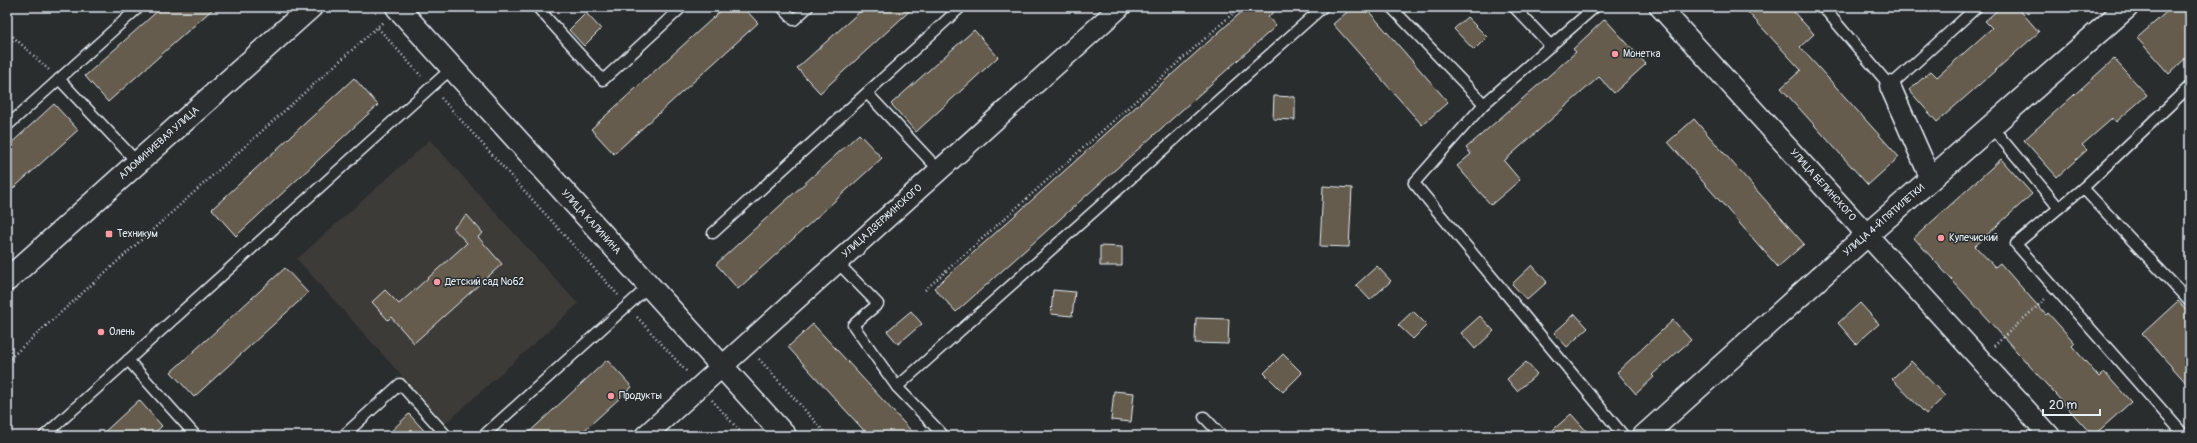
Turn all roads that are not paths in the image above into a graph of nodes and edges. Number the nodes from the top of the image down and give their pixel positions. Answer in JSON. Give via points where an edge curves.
{"nodes":[{"id":1,"x":139,"y":7,"type":"edge"},
{"id":2,"x":311,"y":7,"type":"edge"},
{"id":3,"x":537,"y":7,"type":"edge"},
{"id":4,"x":682,"y":7,"type":"edge"},
{"id":5,"x":782,"y":7,"type":"edge"},
{"id":6,"x":808,"y":7,"type":"edge"},
{"id":7,"x":961,"y":7,"type":"edge"},
{"id":8,"x":1120,"y":7,"type":"edge"},
{"id":9,"x":1323,"y":7,"type":"edge"},
{"id":10,"x":1391,"y":7,"type":"edge"},
{"id":11,"x":1514,"y":7,"type":"edge"},
{"id":12,"x":1595,"y":7,"type":"edge"},
{"id":13,"x":1823,"y":7,"type":"edge"},
{"id":14,"x":1977,"y":7,"type":"edge"},
{"id":15,"x":2127,"y":7,"type":"edge"},
{"id":16,"x":398,"y":8,"type":"edge"},
{"id":17,"x":1664,"y":8,"type":"edge"},
{"id":18,"x":1551,"y":46,"type":"junction"},
{"id":19,"x":452,"y":68,"type":"junction"},
{"id":20,"x":59,"y":79,"type":"junction"},
{"id":21,"x":1890,"y":86,"type":"junction"},
{"id":22,"x":2190,"y":86,"type":"edge"},
{"id":23,"x":867,"y":93,"type":"junction"},
{"id":24,"x":1484,"y":104,"type":"junction"},
{"id":25,"x":7,"y":126,"type":"edge"},
{"id":26,"x":1991,"y":126,"type":"junction"},
{"id":27,"x":138,"y":163,"type":"junction"},
{"id":28,"x":939,"y":170,"type":"junction"},
{"id":29,"x":1931,"y":179,"type":"junction"},
{"id":30,"x":2083,"y":188,"type":"junction"},
{"id":31,"x":2059,"y":208,"type":"junction"},
{"id":32,"x":713,"y":233,"type":"dead end"},
{"id":33,"x":1868,"y":234,"type":"junction"},
{"id":34,"x":837,"y":262,"type":"junction"},
{"id":35,"x":7,"y":280,"type":"edge"},
{"id":36,"x":649,"y":286,"type":"junction"},
{"id":37,"x":2190,"y":302,"type":"edge"},
{"id":38,"x":128,"y":360,"type":"junction"},
{"id":39,"x":722,"y":367,"type":"junction"},
{"id":40,"x":897,"y":386,"type":"junction"},
{"id":41,"x":1204,"y":417,"type":"dead end"},
{"id":42,"x":44,"y":436,"type":"edge"},
{"id":43,"x":196,"y":436,"type":"edge"},
{"id":44,"x":343,"y":436,"type":"edge"},
{"id":45,"x":447,"y":436,"type":"edge"},
{"id":46,"x":483,"y":436,"type":"edge"},
{"id":47,"x":645,"y":436,"type":"edge"},
{"id":48,"x":785,"y":436,"type":"edge"},
{"id":49,"x":944,"y":436,"type":"edge"},
{"id":50,"x":1222,"y":436,"type":"edge"},
{"id":51,"x":1624,"y":436,"type":"edge"},
{"id":52,"x":1644,"y":436,"type":"edge"},
{"id":53,"x":2050,"y":436,"type":"edge"},
{"id":54,"x":2185,"y":436,"type":"edge"}],
"edges":[{"from":1,"to":20,"type":"lane"},
{"from":2,"to":27,"type":"main road","name":"АЛЮМИНИЕВАЯ УЛИЦА"},
{"from":3,"to":4,"type":"lane","via":[[603,80]]},
{"from":5,"to":6,"type":"lane","via":[[794,20]]},
{"from":7,"to":23,"type":"lane"},
{"from":8,"to":28,"type":"street","name":"УЛИЦА ДЗЕРЖИНСКОГО"},
{"from":9,"to":40,"type":"lane"},
{"from":10,"to":24,"type":"lane"},
{"from":11,"to":18,"type":"lane"},
{"from":12,"to":18,"type":"lane"},
{"from":13,"to":21,"type":"lane"},
{"from":14,"to":21,"type":"lane"},
{"from":15,"to":26,"type":"main road","name":"УЛИЦА 4-Й ПЯТИЛЕТКИ"},
{"from":16,"to":19,"type":"main road","name":"УЛИЦА КАЛИНИНА"},
{"from":17,"to":33,"type":"street","name":"УЛИЦА БЕЛИНСКОГО"},
{"from":18,"to":24,"type":"lane"},
{"from":19,"to":36,"type":"main road","name":"УЛИЦА КАЛИНИНА"},
{"from":19,"to":38,"type":"lane"},
{"from":20,"to":25,"type":"lane"},
{"from":20,"to":27,"type":"lane"},
{"from":21,"to":29,"type":"street"},
{"from":22,"to":30,"type":"lane"},
{"from":23,"to":28,"type":"lane"},
{"from":23,"to":32,"type":"lane"},
{"from":24,"to":51,"type":"lane","via":[[1414,183]]},
{"from":26,"to":29,"type":"main road","name":"УЛИЦА 4-Й ПЯТИЛЕТКИ"},
{"from":26,"to":31,"type":"lane"},
{"from":27,"to":35,"type":"main road","name":"АЛЮМИНИЕВАЯ УЛИЦА"},
{"from":28,"to":34,"type":"street","name":"УЛИЦА ДЗЕРЖИНСКОГО"},
{"from":29,"to":33,"type":"main road","name":"УЛИЦА 4-Й ПЯТИЛЕТКИ"},
{"from":30,"to":31,"type":"lane"},
{"from":30,"to":37,"type":"lane"},
{"from":31,"to":54,"type":"lane","via":[[2016,244]]},
{"from":33,"to":52,"type":"main road","name":"УЛИЦА 4-Й ПЯТИЛЕТКИ"},
{"from":33,"to":53,"type":"street","name":"УЛИЦА БЕЛИНСКОГО"},
{"from":34,"to":39,"type":"street","name":"УЛИЦА ДЗЕРЖИНСКОГО"},
{"from":34,"to":40,"type":"lane","via":[[878,304],[853,325]]},
{"from":36,"to":39,"type":"main road","name":"УЛИЦА КАЛИНИНА"},
{"from":36,"to":46,"type":"lane"},
{"from":38,"to":42,"type":"lane"},
{"from":38,"to":43,"type":"lane"},
{"from":39,"to":47,"type":"street","name":"УЛИЦА ДЗЕРЖИНСКОГО"},
{"from":39,"to":48,"type":"main road","name":"УЛИЦА КАЛИНИНА"},
{"from":40,"to":49,"type":"lane"},
{"from":41,"to":50,"type":"lane"},
{"from":44,"to":45,"type":"lane","via":[[400,384]]}]}
